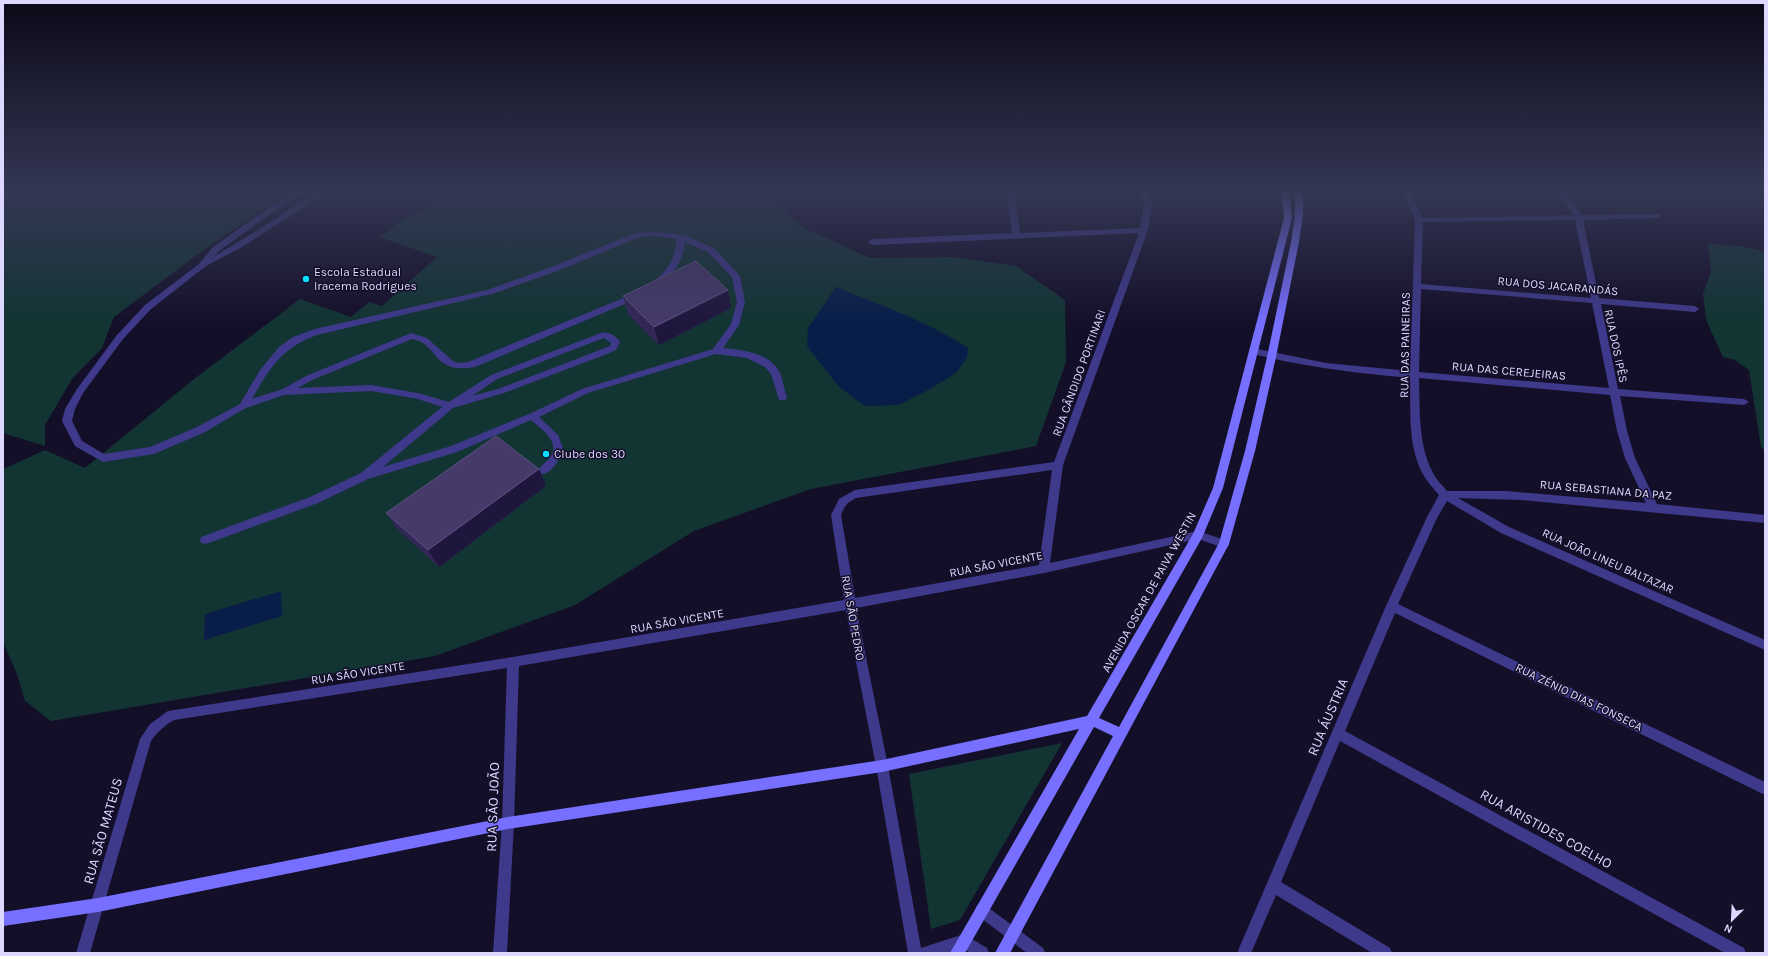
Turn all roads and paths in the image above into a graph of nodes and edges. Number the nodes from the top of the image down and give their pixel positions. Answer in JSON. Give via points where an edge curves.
{"nodes":[{"id":1,"x":237,"y":234,"type":"edge"},
{"id":2,"x":258,"y":234,"type":"edge"},
{"id":3,"x":1067,"y":234,"type":"edge"},
{"id":4,"x":1143,"y":234,"type":"edge"},
{"id":5,"x":1284,"y":234,"type":"edge"},
{"id":6,"x":1296,"y":234,"type":"edge"},
{"id":7,"x":1419,"y":234,"type":"edge"},
{"id":8,"x":1582,"y":234,"type":"edge"},
{"id":9,"x":1016,"y":236,"type":"joint"},
{"id":10,"x":681,"y":237,"type":"junction"},
{"id":11,"x":872,"y":242,"type":"dead end"},
{"id":12,"x":202,"y":266,"type":"junction"},
{"id":13,"x":1418,"y":286,"type":"junction"},
{"id":14,"x":1594,"y":301,"type":"junction"},
{"id":15,"x":1695,"y":309,"type":"dead end"},
{"id":16,"x":716,"y":351,"type":"junction"},
{"id":17,"x":1253,"y":351,"type":"junction"},
{"id":18,"x":1272,"y":356,"type":"junction"},
{"id":19,"x":1414,"y":375,"type":"junction"},
{"id":20,"x":284,"y":392,"type":"junction"},
{"id":21,"x":1614,"y":393,"type":"junction"},
{"id":22,"x":782,"y":398,"type":"dead end"},
{"id":23,"x":1744,"y":402,"type":"dead end"},
{"id":24,"x":243,"y":406,"type":"junction"},
{"id":25,"x":450,"y":406,"type":"junction"},
{"id":26,"x":532,"y":416,"type":"junction"},
{"id":27,"x":1058,"y":465,"type":"junction"},
{"id":28,"x":543,"y":471,"type":"dead end"},
{"id":29,"x":365,"y":476,"type":"junction"},
{"id":30,"x":1445,"y":495,"type":"junction"},
{"id":31,"x":1653,"y":507,"type":"junction"},
{"id":32,"x":1765,"y":519,"type":"edge"},
{"id":33,"x":1198,"y":535,"type":"junction"},
{"id":34,"x":205,"y":540,"type":"dead end"},
{"id":35,"x":1224,"y":544,"type":"junction"},
{"id":36,"x":1044,"y":569,"type":"junction"},
{"id":37,"x":850,"y":604,"type":"junction"},
{"id":38,"x":1392,"y":606,"type":"junction"},
{"id":39,"x":1765,"y":645,"type":"edge"},
{"id":40,"x":513,"y":662,"type":"junction"},
{"id":41,"x":160,"y":721,"type":"joint"},
{"id":42,"x":1092,"y":721,"type":"junction"},
{"id":43,"x":1120,"y":733,"type":"junction"},
{"id":44,"x":1337,"y":733,"type":"junction"},
{"id":45,"x":882,"y":766,"type":"junction"},
{"id":46,"x":1765,"y":789,"type":"edge"},
{"id":47,"x":508,"y":823,"type":"junction"},
{"id":48,"x":1274,"y":886,"type":"junction"},
{"id":49,"x":98,"y":905,"type":"junction"},
{"id":50,"x":982,"y":910,"type":"junction"},
{"id":51,"x":3,"y":920,"type":"edge"},
{"id":52,"x":1013,"y":933,"type":"junction"},
{"id":53,"x":961,"y":947,"type":"edge"},
{"id":54,"x":83,"y":953,"type":"edge"},
{"id":55,"x":500,"y":953,"type":"edge"},
{"id":56,"x":915,"y":953,"type":"edge"},
{"id":57,"x":925,"y":953,"type":"edge"},
{"id":58,"x":982,"y":953,"type":"edge"},
{"id":59,"x":1002,"y":953,"type":"edge"},
{"id":60,"x":1038,"y":953,"type":"edge"},
{"id":61,"x":1244,"y":953,"type":"edge"},
{"id":62,"x":1385,"y":953,"type":"edge"},
{"id":63,"x":1740,"y":953,"type":"edge"}],
"edges":[{"from":1,"to":12,"type":"street","via":[[216,249]]},
{"from":2,"to":12,"type":"street"},
{"from":3,"to":9,"type":"street"},
{"from":4,"to":27,"type":"street","name":"RUA CÂNDIDO PORTINARI"},
{"from":5,"to":17,"type":"street","name":"AVENIDA OSCAR DE PAIVA WESTIN"},
{"from":6,"to":18,"type":"street"},
{"from":7,"to":13,"type":"street","name":"RUA DAS PAINEIRAS"},
{"from":8,"to":14,"type":"street","name":"RUA DOS IPÊS"},
{"from":9,"to":11,"type":"street"},
{"from":10,"to":16,"type":"street","via":[[712,250],[736,276],[741,302],[735,325]]},
{"from":10,"to":20,"type":"street","via":[[677,262],[662,281],[647,291],[475,364],[455,366],[422,339],[411,336],[309,378]]},
{"from":10,"to":24,"type":"street","via":[[638,235],[489,292],[301,337],[289,344],[276,357]]},
{"from":12,"to":24,"type":"street","via":[[148,307],[120,337],[80,391],[70,409],[67,421],[78,443],[102,458],[151,451],[200,430]]},
{"from":13,"to":14,"type":"street","name":"RUA DOS JACARANDÁS"},
{"from":13,"to":19,"type":"street","name":"RUA DAS PAINEIRAS"},
{"from":14,"to":15,"type":"street","name":"RUA DOS JACARANDÁS"},
{"from":14,"to":21,"type":"street","name":"RUA DOS IPÊS"},
{"from":16,"to":22,"type":"street","via":[[742,353],[760,358],[774,372]]},
{"from":16,"to":26,"type":"street","via":[[585,391]]},
{"from":17,"to":18,"type":"street","name":"RUA DAS CEREJEIRAS"},
{"from":17,"to":33,"type":"street","name":"AVENIDA OSCAR DE PAIVA WESTIN","via":[[1218,488]]},
{"from":18,"to":19,"type":"street","name":"RUA DAS CEREJEIRAS","via":[[1330,366]]},
{"from":18,"to":35,"type":"street","via":[[1244,481]]},
{"from":19,"to":21,"type":"street","name":"RUA DAS CEREJEIRAS"},
{"from":19,"to":30,"type":"street","name":"RUA DAS PAINEIRAS","via":[[1417,439],[1421,456],[1428,474]]},
{"from":20,"to":24,"type":"street"},
{"from":20,"to":25,"type":"street","via":[[371,388],[418,396]]},
{"from":21,"to":23,"type":"street","name":"RUA DAS CEREJEIRAS"},
{"from":21,"to":31,"type":"street","name":"RUA DOS IPÊS","via":[[1630,458]]},
{"from":25,"to":25,"type":"street","via":[[494,377],[595,337],[604,335],[616,342],[613,348],[604,352],[516,386]]},
{"from":25,"to":29,"type":"street"},
{"from":26,"to":28,"type":"street","via":[[554,436],[559,446],[557,454]]},
{"from":26,"to":29,"type":"street","via":[[454,449]]},
{"from":27,"to":36,"type":"street","name":"RUA CÂNDIDO PORTINARI"},
{"from":27,"to":37,"type":"street","name":"RUA SÃO PEDRO","via":[[855,494],[845,498],[839,505],[836,515]]},
{"from":29,"to":34,"type":"street","via":[[314,500]]},
{"from":30,"to":31,"type":"street","name":"RUA SEBASTIANA DA PAZ","via":[[1469,492]]},
{"from":30,"to":38,"type":"street","name":"RUA ÁUSTRIA","via":[[1432,517]]},
{"from":30,"to":39,"type":"street","name":"RUA JOÃO LINEU BALTAZAR","via":[[1505,530]]},
{"from":31,"to":32,"type":"street","name":"RUA SEBASTIANA DA PAZ"},
{"from":33,"to":35,"type":"street"},
{"from":33,"to":36,"type":"street","name":"RUA SÃO VICENTE"},
{"from":33,"to":42,"type":"street","name":"AVENIDA OSCAR DE PAIVA WESTIN"},
{"from":35,"to":43,"type":"street"},
{"from":36,"to":37,"type":"street","name":"RUA SÃO VICENTE"},
{"from":37,"to":40,"type":"street","name":"RUA SÃO VICENTE"},
{"from":37,"to":45,"type":"street","name":"RUA SÃO PEDRO"},
{"from":38,"to":44,"type":"street","name":"RUA ÁUSTRIA"},
{"from":38,"to":46,"type":"street","name":"RUA ZÉNIO DIAS FONSECA"},
{"from":40,"to":41,"type":"street","name":"RUA SÃO VICENTE","via":[[172,715]]},
{"from":40,"to":47,"type":"street","name":"RUA SÃO JOÃO"},
{"from":41,"to":49,"type":"street","name":"RUA SÃO MATEUS","via":[[146,739]]},
{"from":42,"to":43,"type":"street"},
{"from":42,"to":45,"type":"street"},
{"from":42,"to":50,"type":"street","name":"AVENIDA OSCAR DE PAIVA WESTIN"},
{"from":43,"to":52,"type":"street"},
{"from":44,"to":48,"type":"street","name":"RUA ÁUSTRIA"},
{"from":44,"to":63,"type":"street","name":"RUA ARISTIDES COELHO"},
{"from":45,"to":47,"type":"street"},
{"from":45,"to":56,"type":"street","name":"RUA SÃO PEDRO"},
{"from":47,"to":49,"type":"street"},
{"from":47,"to":55,"type":"street","name":"RUA SÃO JOÃO"},
{"from":48,"to":61,"type":"street","name":"RUA ÁUSTRIA"},
{"from":48,"to":62,"type":"street"},
{"from":49,"to":51,"type":"street"},
{"from":49,"to":54,"type":"street","name":"RUA SÃO MATEUS"},
{"from":50,"to":52,"type":"street"},
{"from":50,"to":53,"type":"street","name":"AVENIDA OSCAR DE PAIVA WESTIN"},
{"from":52,"to":59,"type":"street"},
{"from":52,"to":60,"type":"street"},
{"from":53,"to":57,"type":"street"},
{"from":53,"to":58,"type":"street"}]}
